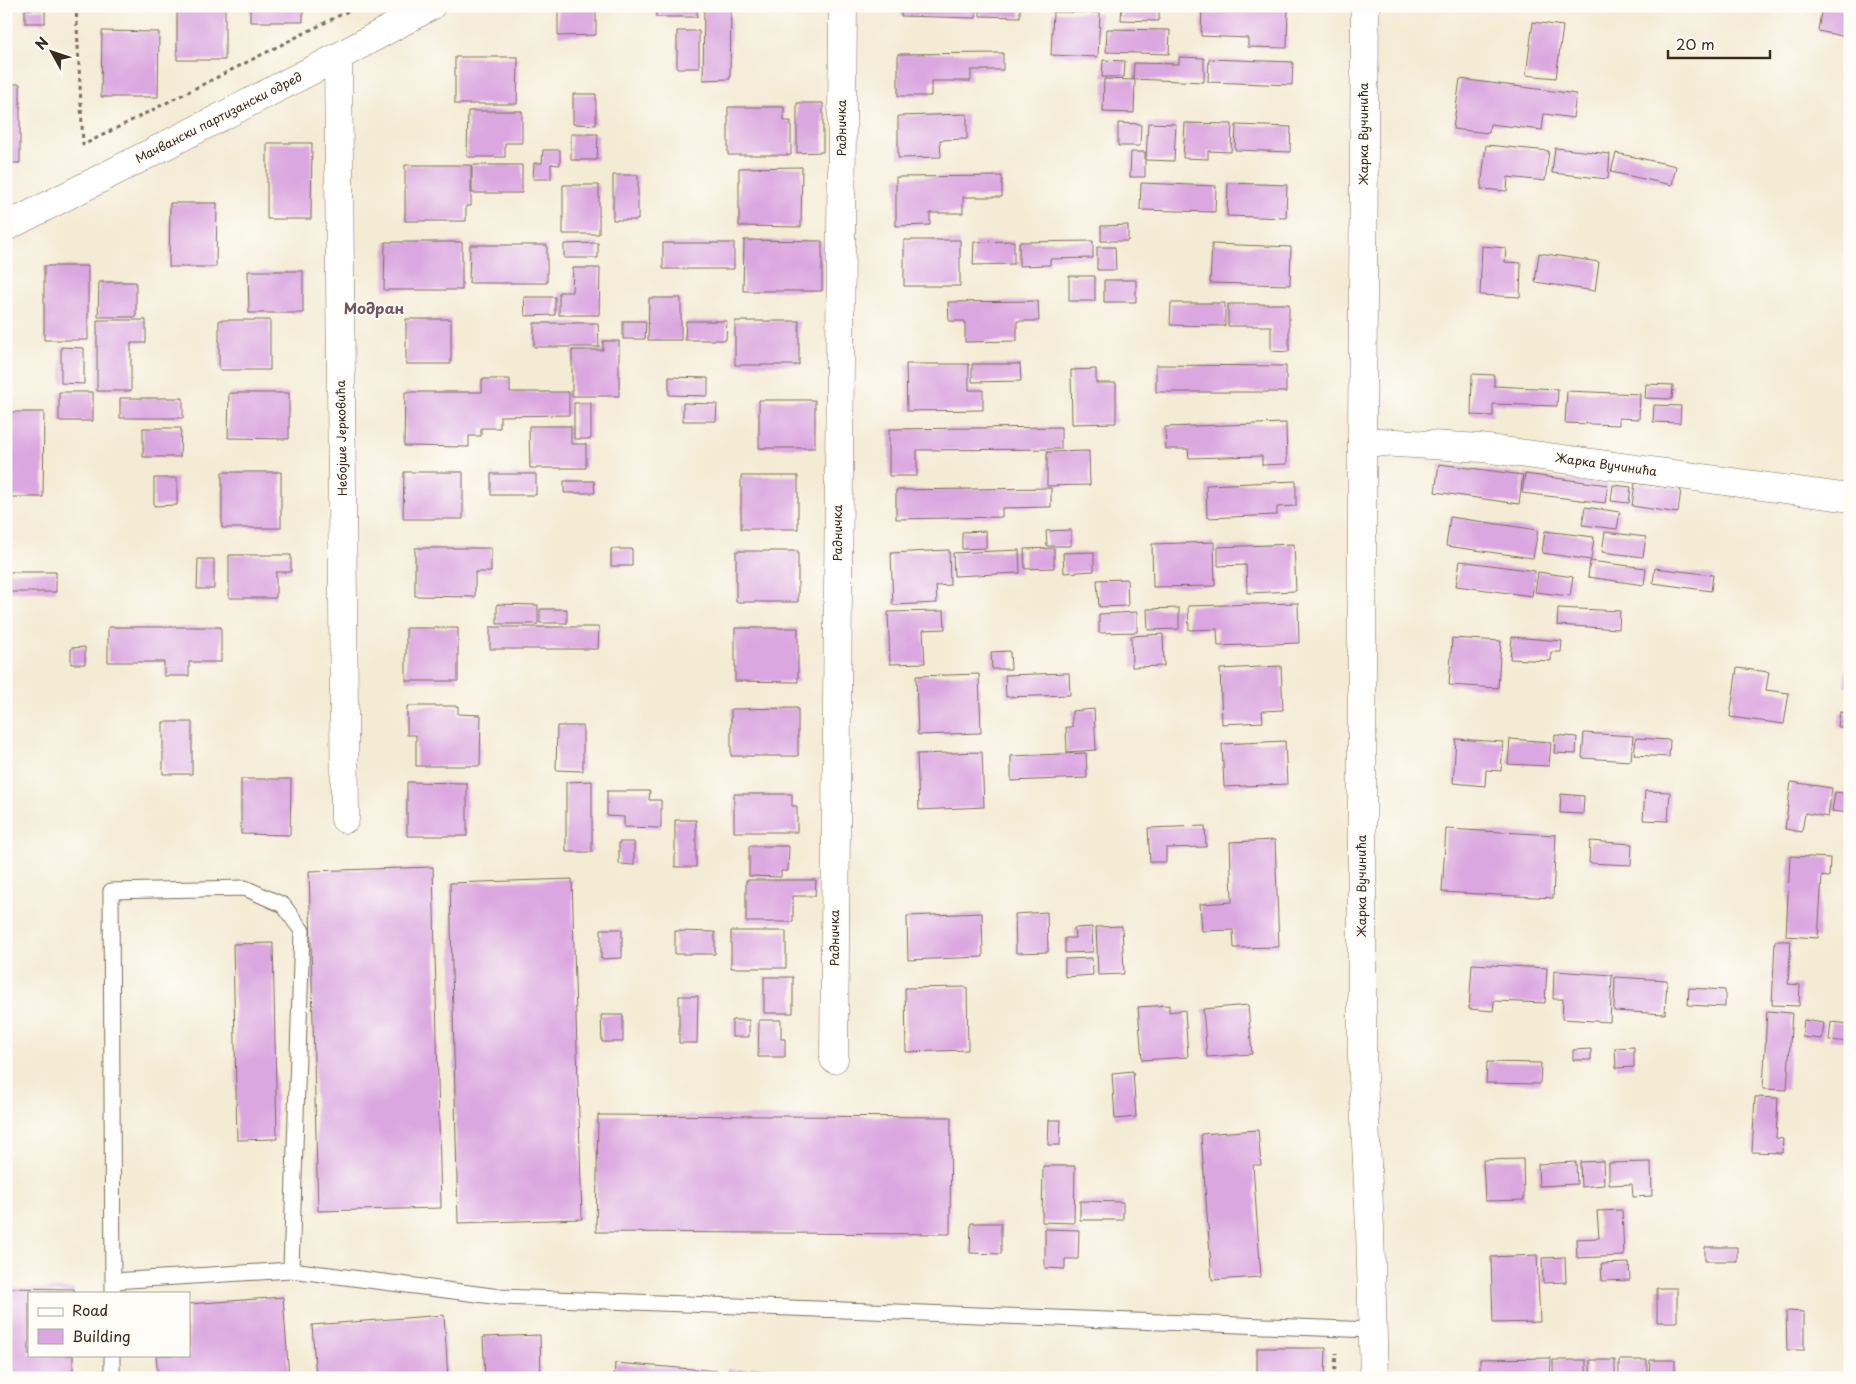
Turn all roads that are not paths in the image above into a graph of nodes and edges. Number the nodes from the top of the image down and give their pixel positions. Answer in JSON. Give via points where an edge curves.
{"nodes":[{"id":1,"x":431,"y":6,"type":"edge"},
{"id":2,"x":843,"y":6,"type":"edge"},
{"id":3,"x":1365,"y":6,"type":"edge"},
{"id":4,"x":338,"y":57,"type":"junction"},
{"id":5,"x":6,"y":226,"type":"edge"},
{"id":6,"x":1362,"y":441,"type":"junction"},
{"id":7,"x":1850,"y":498,"type":"edge"},
{"id":8,"x":346,"y":819,"type":"dead end"},
{"id":9,"x":834,"y":1059,"type":"dead end"},
{"id":10,"x":290,"y":1270,"type":"junction"},
{"id":11,"x":113,"y":1287,"type":"edge"},
{"id":12,"x":1373,"y":1330,"type":"junction"},
{"id":13,"x":112,"y":1356,"type":"edge"},
{"id":14,"x":112,"y":1378,"type":"edge"},
{"id":15,"x":1374,"y":1378,"type":"edge"}],
"edges":[{"from":1,"to":4,"type":"street","name":"Мачвански партизански одред"},
{"from":2,"to":9,"type":"street","name":"Радничка"},
{"from":3,"to":6,"type":"street","name":"Жарка Вучинића"},
{"from":4,"to":5,"type":"street","name":"Мачвански партизански одред"},
{"from":4,"to":8,"type":"street","name":"Небојше Јерковића"},
{"from":6,"to":7,"type":"street","name":"Жарка Вучинића","via":[[1482,448]]},
{"from":6,"to":12,"type":"street","name":"Жарка Вучинића","via":[[1362,1056]]},
{"from":10,"to":11,"type":"lane"},
{"from":10,"to":11,"type":"lane","via":[[302,931],[283,905],[245,888],[111,891]]},
{"from":10,"to":12,"type":"lane","via":[[500,1297]]},
{"from":12,"to":15,"type":"street","name":"Жарка Вучинића"},
{"from":13,"to":14,"type":"lane"}]}
